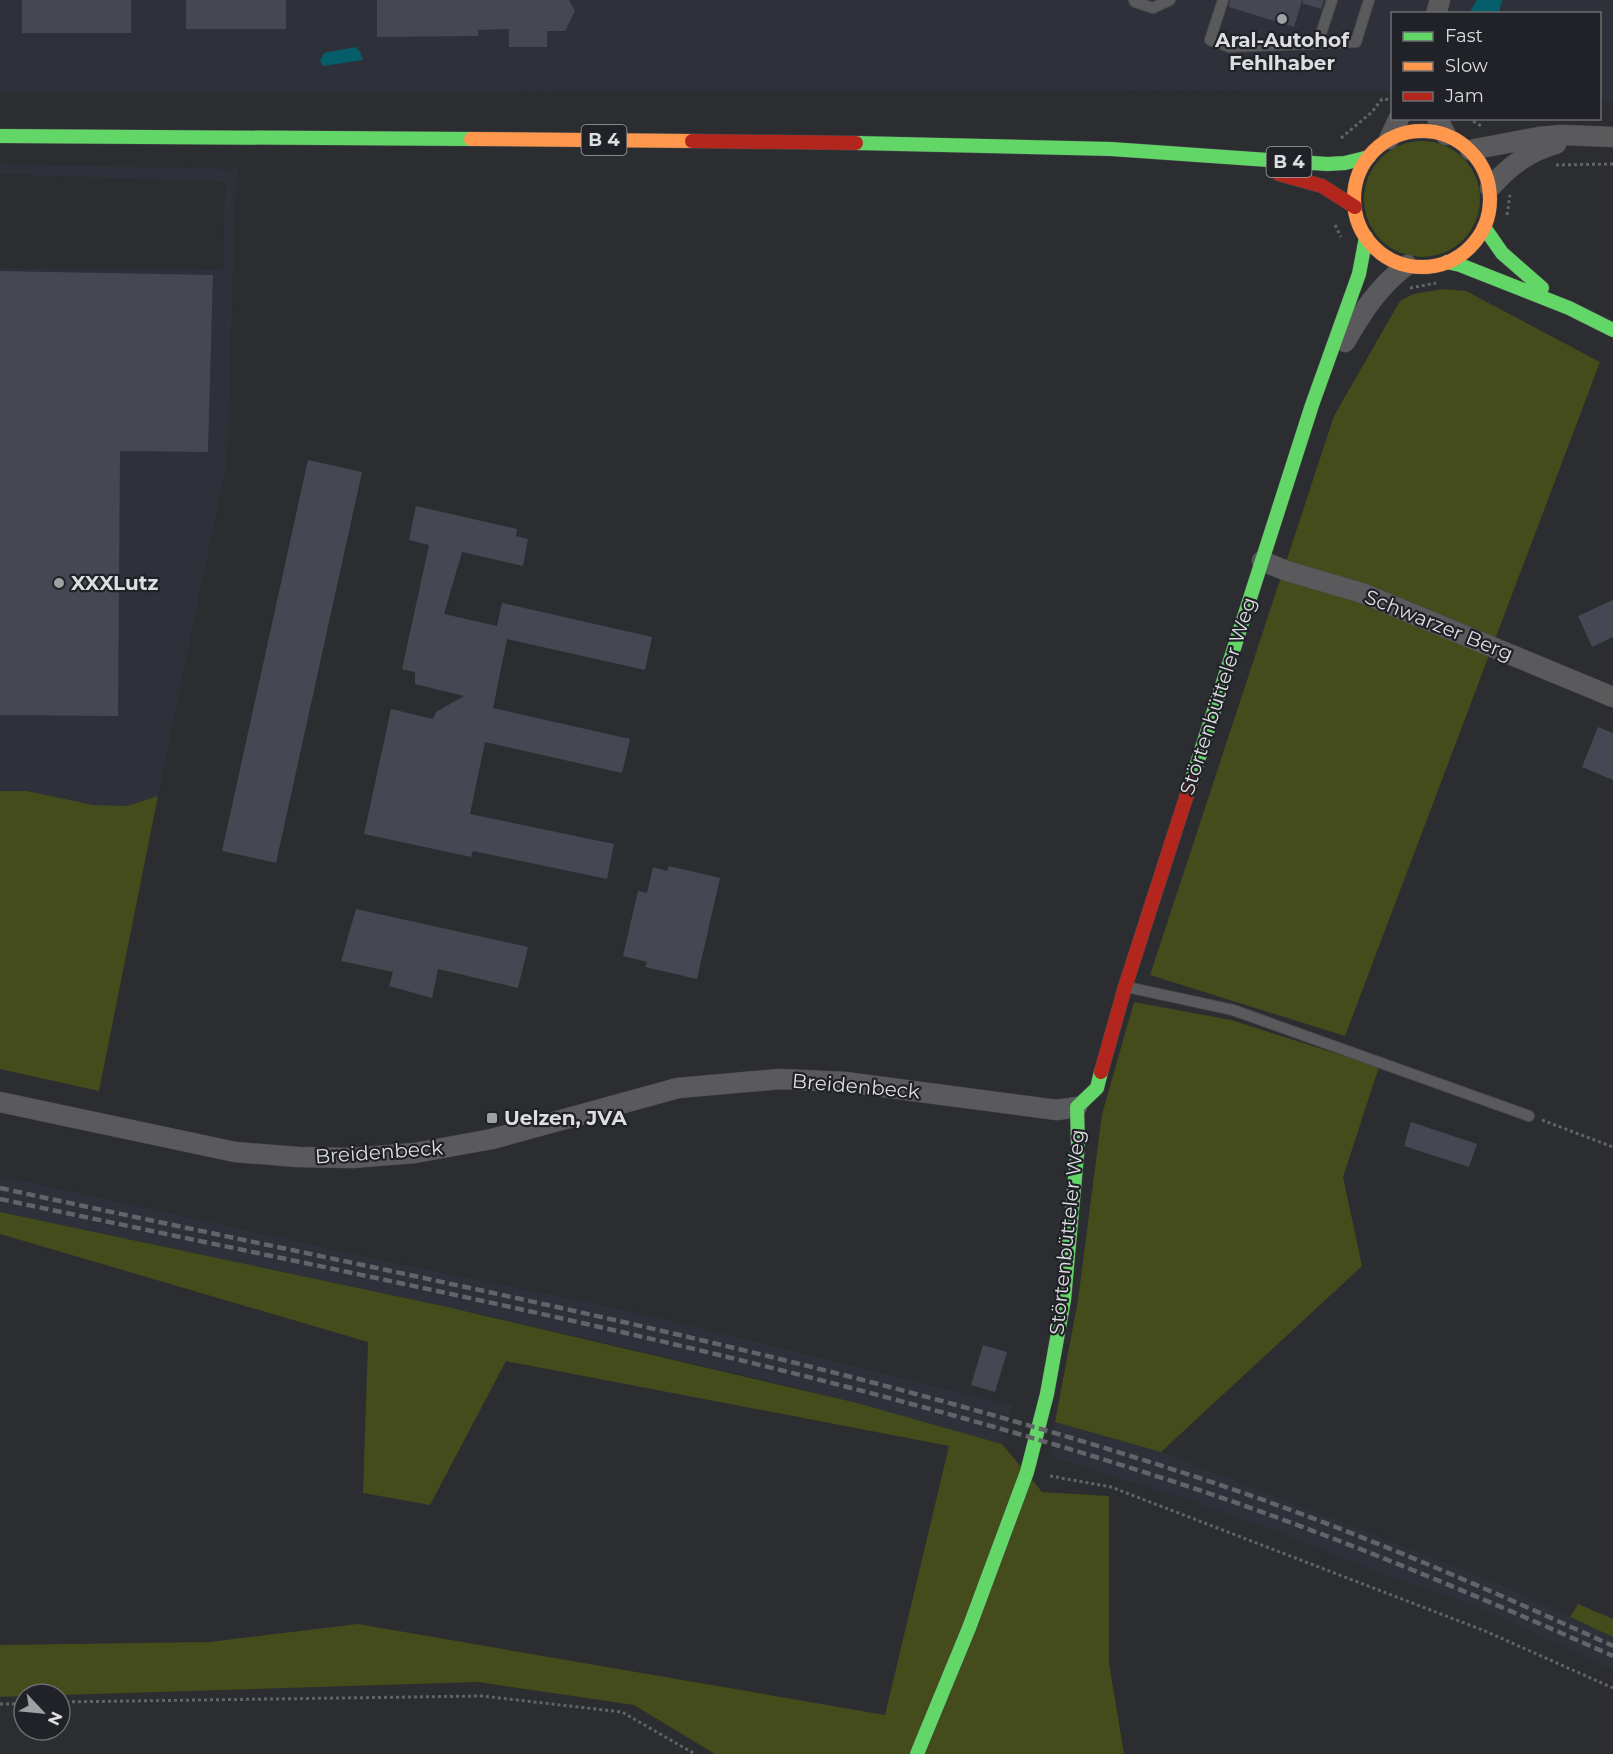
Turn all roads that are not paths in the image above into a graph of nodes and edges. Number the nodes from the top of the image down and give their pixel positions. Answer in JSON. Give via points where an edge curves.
{"nodes":[{"id":1,"x":1134,"y":0,"type":"edge"},
{"id":2,"x":1170,"y":0,"type":"edge"},
{"id":3,"x":1222,"y":0,"type":"edge"},
{"id":4,"x":1332,"y":0,"type":"edge"},
{"id":5,"x":1369,"y":0,"type":"edge"},
{"id":6,"x":1318,"y":44,"type":"junction"},
{"id":7,"x":1397,"y":120,"type":"edge"},
{"id":8,"x":1441,"y":127,"type":"edge"},
{"id":9,"x":0,"y":136,"type":"edge"},
{"id":10,"x":1389,"y":139,"type":"junction"},
{"id":11,"x":1470,"y":150,"type":"junction"},
{"id":12,"x":1208,"y":157,"type":"junction"},
{"id":13,"x":1369,"y":157,"type":"junction"},
{"id":14,"x":1490,"y":188,"type":"junction"},
{"id":15,"x":1355,"y":207,"type":"junction"},
{"id":16,"x":1484,"y":227,"type":"junction"},
{"id":17,"x":1366,"y":237,"type":"junction"},
{"id":18,"x":1447,"y":262,"type":"junction"},
{"id":19,"x":1407,"y":265,"type":"junction"},
{"id":20,"x":1569,"y":308,"type":"junction"},
{"id":21,"x":1613,"y":330,"type":"edge"},
{"id":22,"x":1312,"y":405,"type":"junction"},
{"id":23,"x":1262,"y":561,"type":"junction"},
{"id":24,"x":1613,"y":697,"type":"edge"},
{"id":25,"x":1125,"y":987,"type":"junction"},
{"id":26,"x":0,"y":1102,"type":"edge"},
{"id":27,"x":1077,"y":1107,"type":"junction"},
{"id":28,"x":1529,"y":1116,"type":"road end"},
{"id":29,"x":917,"y":1754,"type":"edge"}],
"edges":[{"from":1,"to":2,"type":"lane","via":[[1153,8]]},
{"from":3,"to":6,"type":"lane","via":[[1210,40],[1230,47]]},
{"from":4,"to":6,"type":"lane"},
{"from":5,"to":6,"type":"lane","via":[[1356,42]]},
{"from":7,"to":10,"type":"street"},
{"from":8,"to":10,"type":"main road"},
{"from":8,"to":11,"type":"main road"},
{"from":9,"to":12,"type":"main road","number":"B 4","via":[[759,141],[1111,149]]},
{"from":10,"to":13,"type":"main road"},
{"from":11,"to":14,"type":"main road"},
{"from":11,"to":14,"type":"street","via":[[1539,137],[1613,137],[1540,148],[1510,166]]},
{"from":12,"to":13,"type":"main road","number":"B 4","via":[[1327,164]]},
{"from":12,"to":15,"type":"main road","number":"B 4","via":[[1312,183]]},
{"from":13,"to":15,"type":"main road","via":[[1357,180]]},
{"from":14,"to":16,"type":"main road"},
{"from":15,"to":17,"type":"main road"},
{"from":16,"to":18,"type":"main road","via":[[1469,248]]},
{"from":16,"to":20,"type":"main road","via":[[1498,251],[1514,267]]},
{"from":17,"to":19,"type":"main road","via":[[1377,250]]},
{"from":17,"to":22,"type":"main road","name":"Störtenbütteler Weg","via":[[1359,274]]},
{"from":18,"to":19,"type":"main road"},
{"from":18,"to":20,"type":"main road"},
{"from":19,"to":22,"type":"street","name":"Störtenbütteler Weg","via":[[1381,287],[1362,313]]},
{"from":20,"to":21,"type":"main road"},
{"from":22,"to":23,"type":"main road","name":"Störtenbütteler Weg"},
{"from":23,"to":24,"type":"street","name":"Schwarzer Berg","via":[[1362,593]]},
{"from":23,"to":25,"type":"main road","name":"Störtenbütteler Weg"},
{"from":25,"to":27,"type":"main road","name":"Störtenbütteler Weg","via":[[1097,1088]]},
{"from":25,"to":28,"type":"lane","via":[[1233,1010]]},
{"from":26,"to":27,"type":"street","name":"Breidenbeck","via":[[235,1152],[352,1158],[415,1153],[492,1139],[678,1088],[780,1079],[845,1082],[1057,1110]]},
{"from":27,"to":29,"type":"main road","name":"Störtenbütteler Weg","via":[[1078,1144],[1064,1300],[1047,1394],[1027,1472]]}]}
